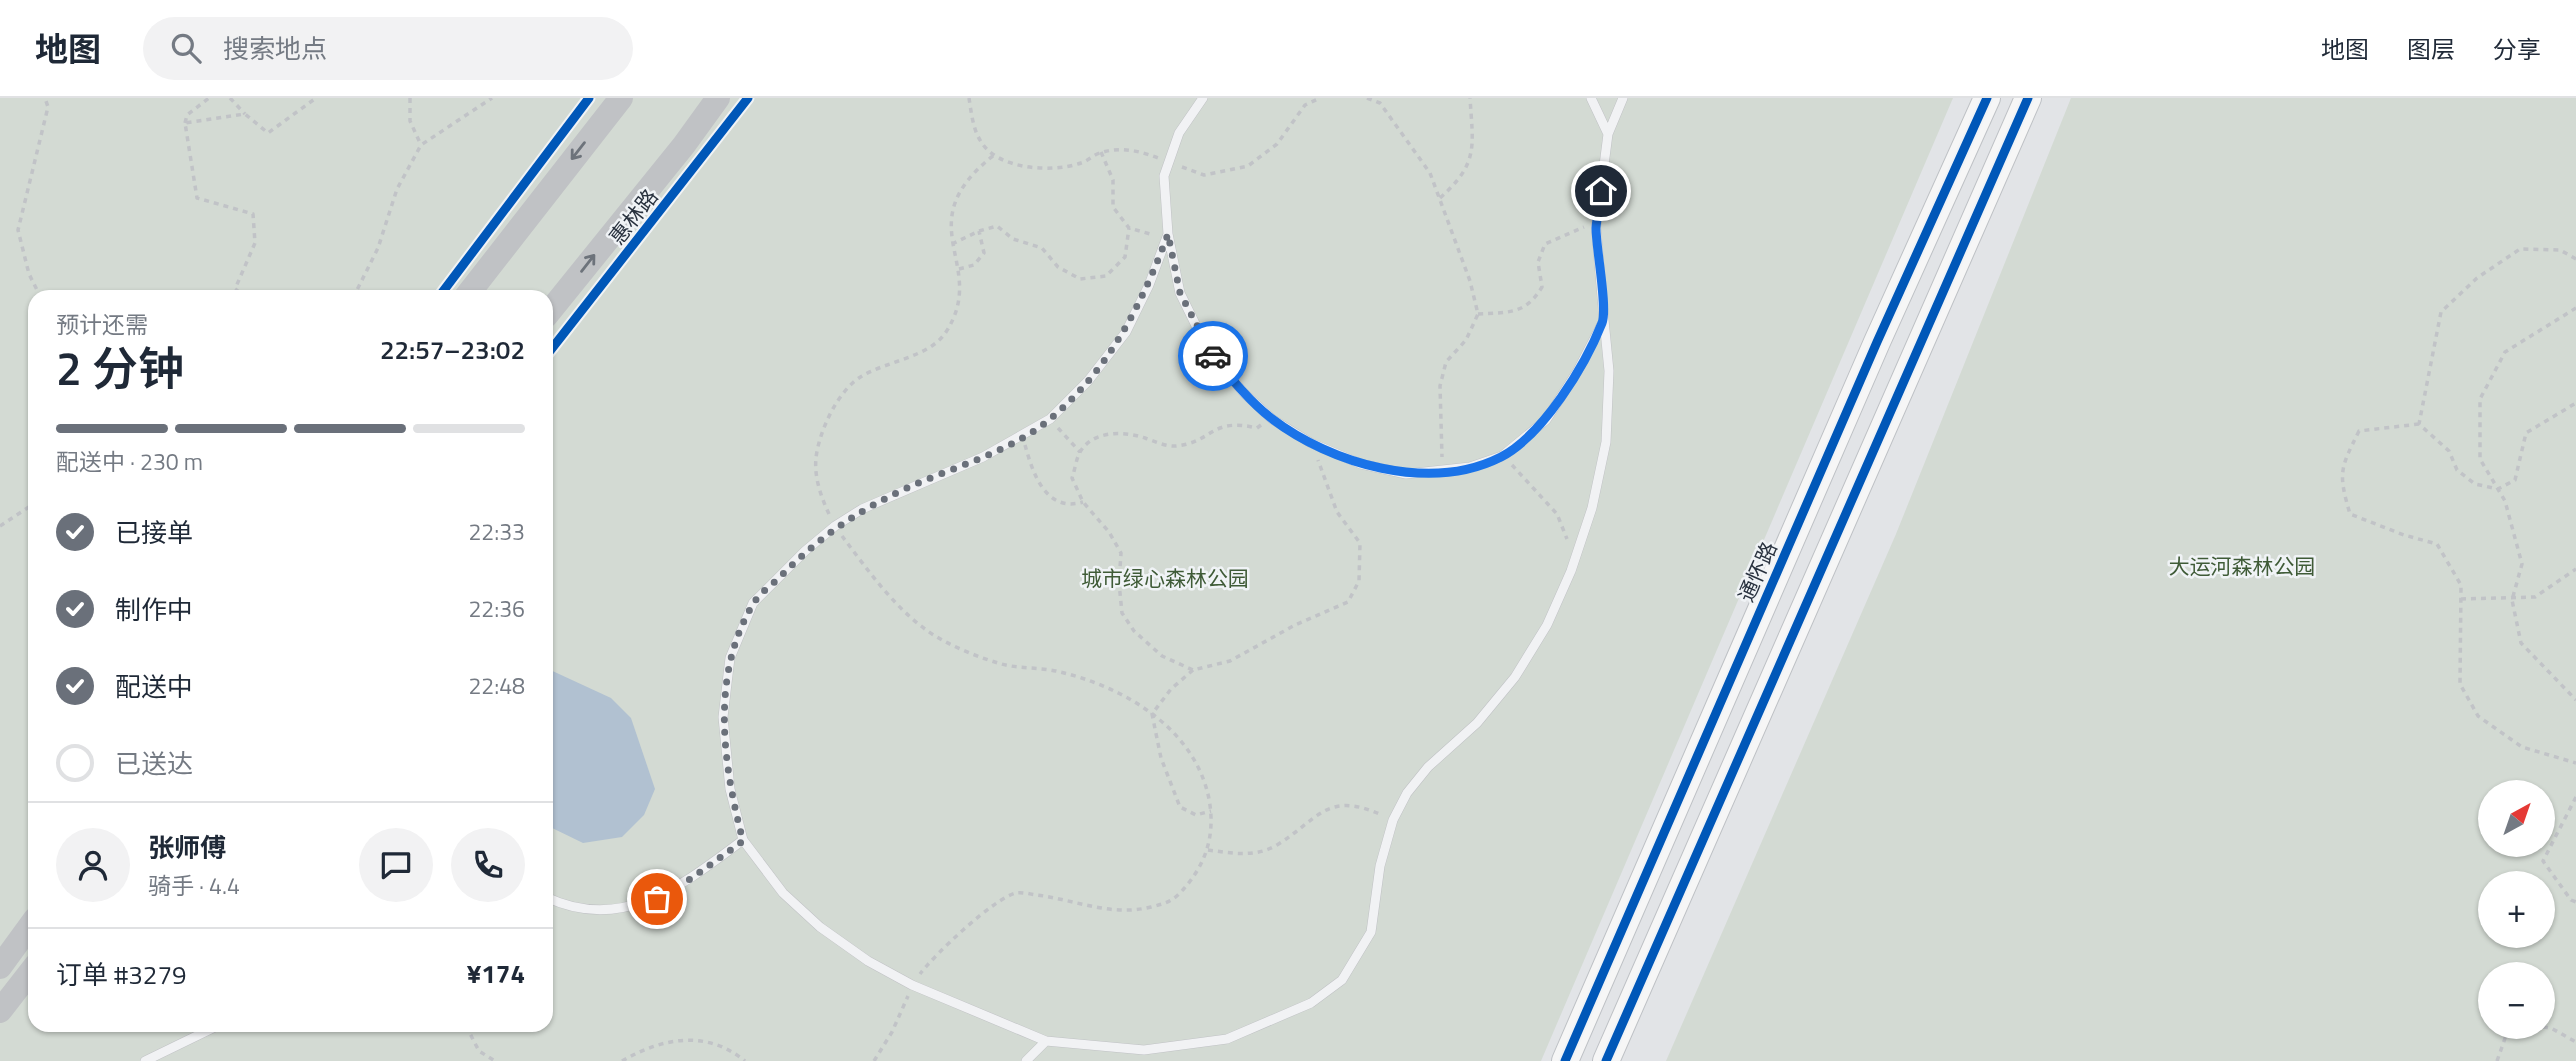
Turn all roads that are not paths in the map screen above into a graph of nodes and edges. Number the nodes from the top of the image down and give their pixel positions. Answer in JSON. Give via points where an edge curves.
{"nodes":[{"id":1,"x":621,"y":98,"type":"edge"},
{"id":2,"x":718,"y":98,"type":"edge"},
{"id":3,"x":1203,"y":98,"type":"edge"},
{"id":4,"x":1591,"y":98,"type":"edge"},
{"id":5,"x":1623,"y":98,"type":"edge"},
{"id":6,"x":1987,"y":98,"type":"edge"},
{"id":7,"x":2028,"y":98,"type":"edge"},
{"id":8,"x":1608,"y":134,"type":"junction"},
{"id":9,"x":1168,"y":234,"type":"junction"},
{"id":10,"x":471,"y":290,"type":"edge"},
{"id":11,"x":553,"y":307,"type":"edge"},
{"id":12,"x":1604,"y":320,"type":"junction"},
{"id":13,"x":743,"y":841,"type":"junction"},
{"id":14,"x":553,"y":899,"type":"edge"},
{"id":15,"x":28,"y":929,"type":"edge"},
{"id":16,"x":0,"y":967,"type":"edge"},
{"id":17,"x":28,"y":975,"type":"edge"},
{"id":18,"x":0,"y":1012,"type":"edge"},
{"id":19,"x":205,"y":1032,"type":"edge"},
{"id":20,"x":1046,"y":1041,"type":"junction"},
{"id":21,"x":145,"y":1061,"type":"edge"},
{"id":22,"x":1026,"y":1061,"type":"edge"},
{"id":23,"x":1565,"y":1061,"type":"edge"},
{"id":24,"x":1606,"y":1061,"type":"edge"}],
"edges":[{"from":1,"to":10,"type":"main road","one_way":true},
{"from":11,"to":2,"type":"main road","name":"惠林路","one_way":true},
{"from":3,"to":9,"type":"lane","via":[[1179,133],[1164,176]]},
{"from":4,"to":8,"type":"lane"},
{"from":5,"to":8,"type":"lane"},
{"from":6,"to":23,"type":"main road","name":"通怀路"},
{"from":7,"to":24,"type":"main road"},
{"from":8,"to":12,"type":"lane","via":[[1596,227]]},
{"from":9,"to":12,"type":"lane","via":[[1180,293],[1208,350],[1244,393],[1272,419],[1311,443],[1361,464],[1406,474],[1444,471],[1502,456],[1546,420]]},
{"from":9,"to":13,"type":"lane","via":[[1126,332],[1088,381],[1050,419],[1023,437],[862,509],[805,551],[753,603],[730,658],[723,717],[730,789]]},
{"from":12,"to":20,"type":"lane","via":[[1609,371],[1606,442],[1592,508],[1571,570],[1547,625],[1515,677],[1477,723],[1428,767],[1407,793],[1393,820],[1380,866],[1371,932],[1342,980],[1311,1003],[1227,1039],[1144,1050]]},
{"from":13,"to":14,"type":"lane","via":[[657,899],[596,911]]},
{"from":13,"to":20,"type":"lane","via":[[783,892],[820,927],[868,961],[912,985]]},
{"from":15,"to":16,"type":"main road"},
{"from":17,"to":18,"type":"main road"},
{"from":19,"to":21,"type":"lane"},
{"from":20,"to":22,"type":"lane"}]}
